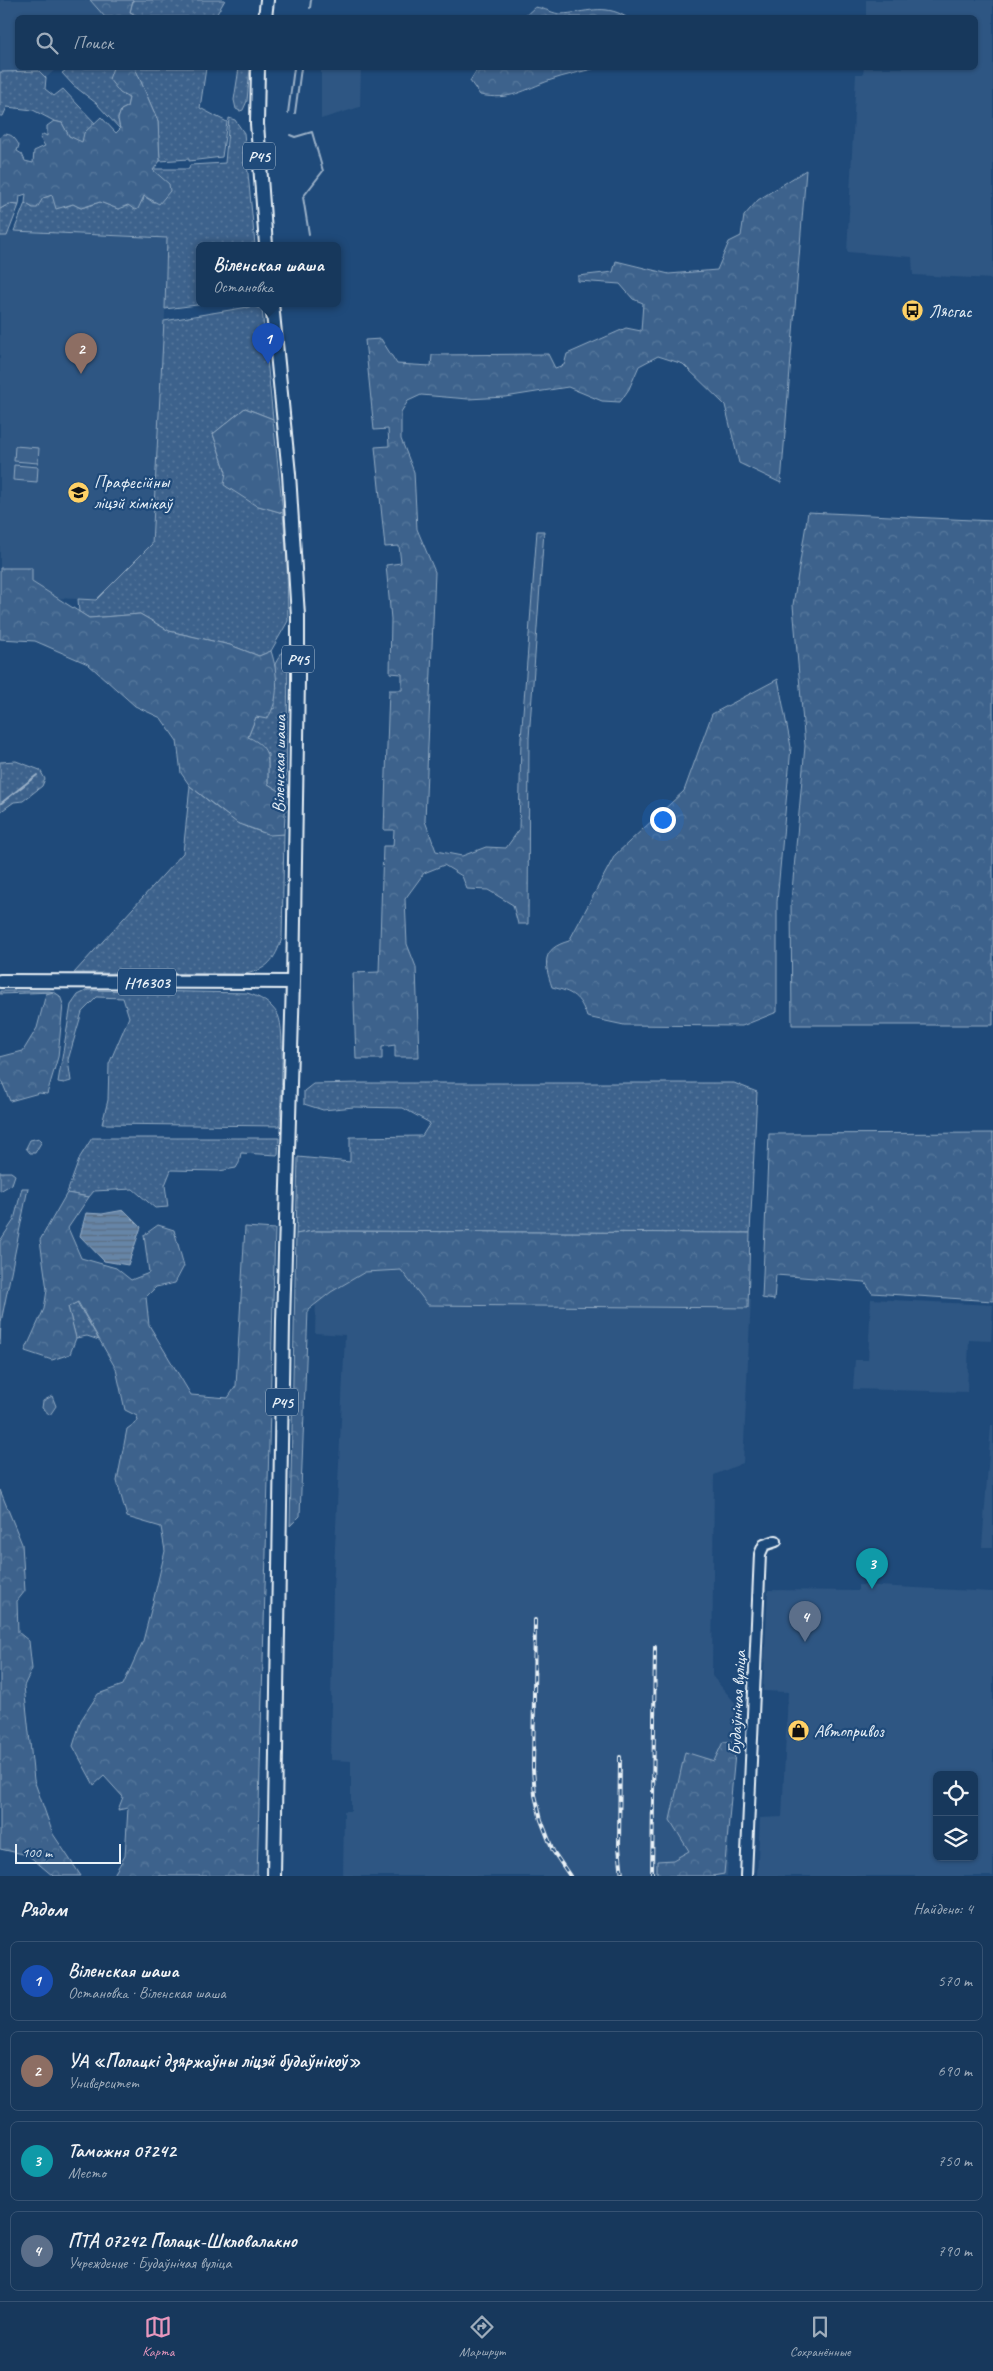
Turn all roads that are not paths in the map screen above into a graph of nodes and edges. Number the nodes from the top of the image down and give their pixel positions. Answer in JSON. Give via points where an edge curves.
{"nodes":[{"id":1,"x":268,"y":0,"type":"edge"},
{"id":2,"x":266,"y":15,"type":"edge"},
{"id":3,"x":258,"y":70,"type":"edge"},
{"id":4,"x":266,"y":242,"type":"edge"},
{"id":5,"x":272,"y":307,"type":"edge"},
{"id":6,"x":0,"y":981,"type":"edge"},
{"id":7,"x":294,"y":982,"type":"junction"},
{"id":8,"x":776,"y":1541,"type":"dead end"},
{"id":9,"x":274,"y":1876,"type":"edge"},
{"id":10,"x":746,"y":1876,"type":"edge"}],
"edges":[{"from":1,"to":2,"type":"main road"},
{"from":3,"to":4,"type":"main road","number":"Р45","via":[[256,124]]},
{"from":5,"to":7,"type":"main road","name":"Віленская шаша","number":"Р45","via":[[289,474],[298,616]]},
{"from":6,"to":7,"type":"main road","number":"Н16303"},
{"from":7,"to":9,"type":"main road","number":"Р45","via":[[283,1322]]},
{"from":8,"to":10,"type":"street","name":"Будаўнічая вуліца","via":[[764,1545],[760,1554]]}]}
